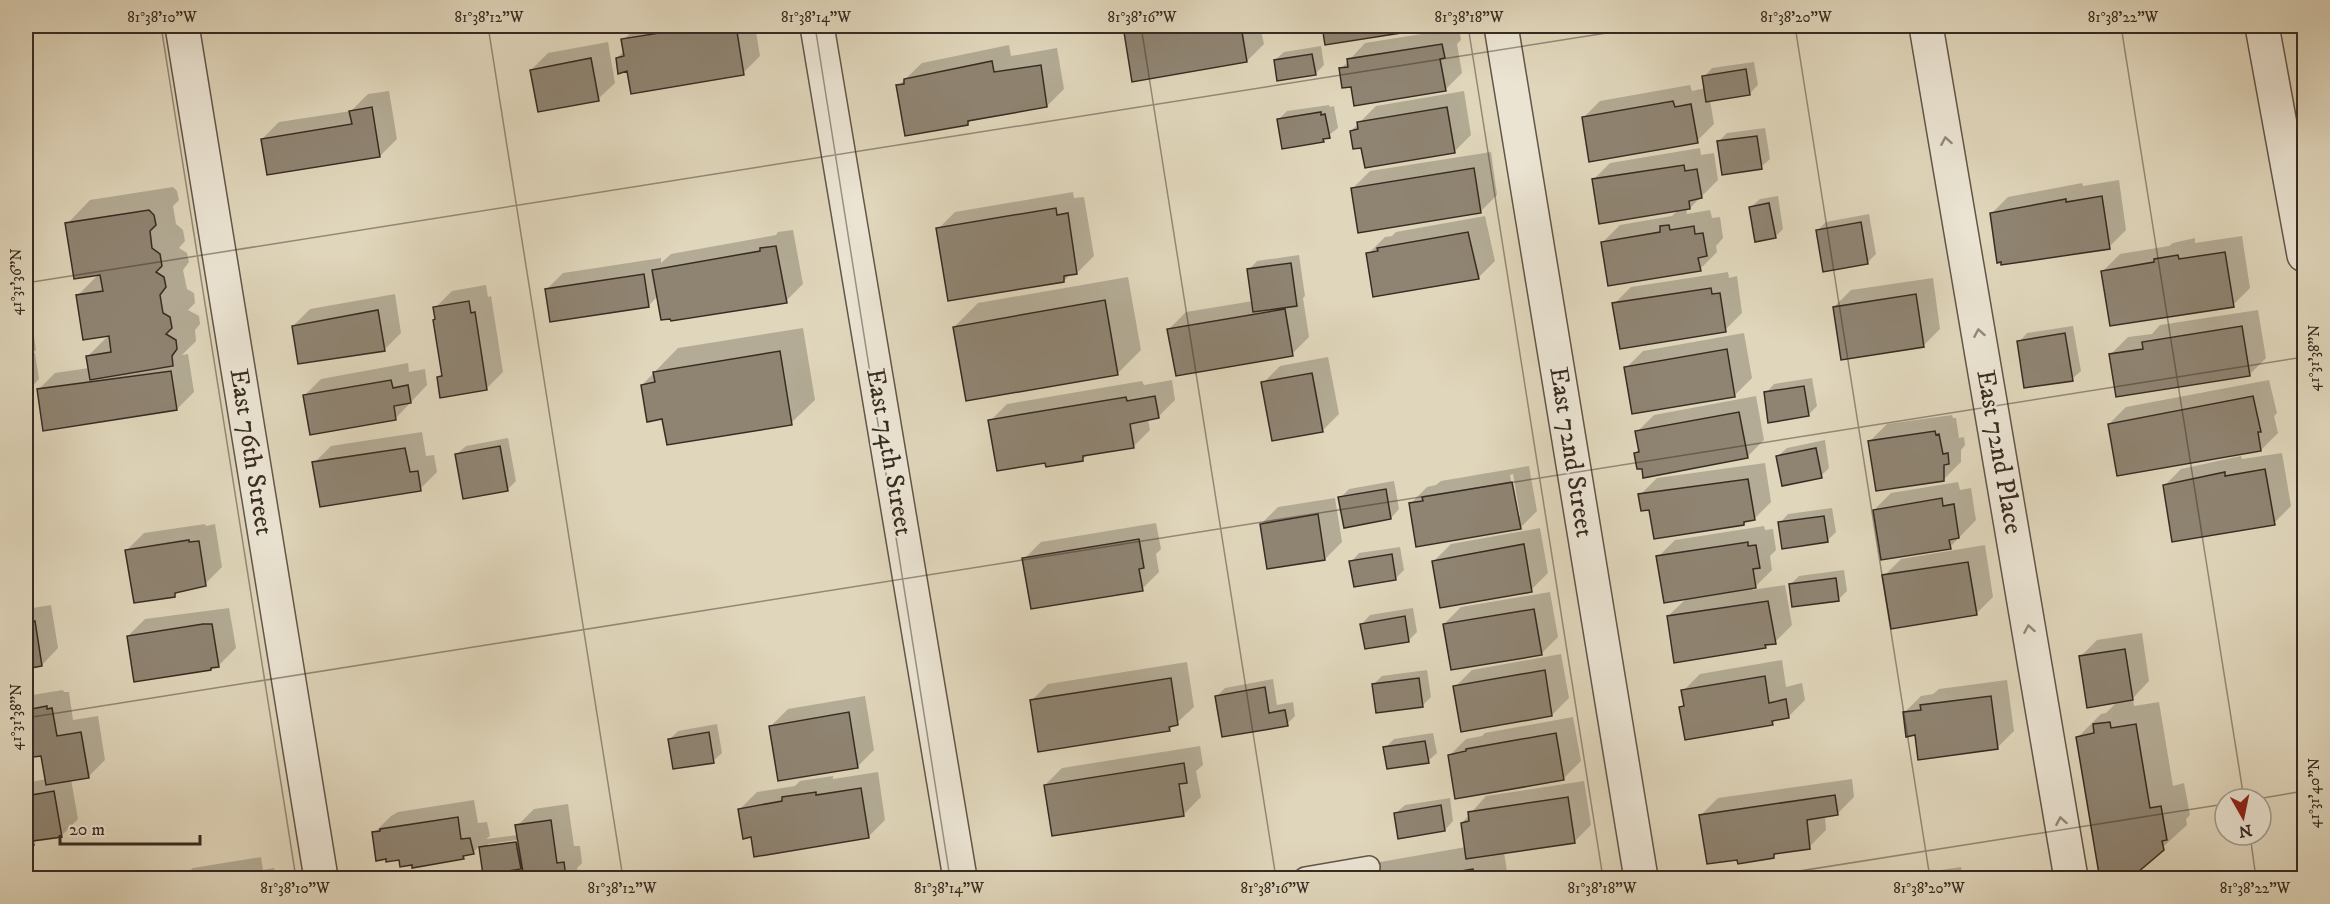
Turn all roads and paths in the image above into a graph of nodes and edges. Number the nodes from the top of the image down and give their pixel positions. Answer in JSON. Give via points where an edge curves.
{"nodes":[{"id":1,"x":182,"y":26,"type":"edge"},
{"id":2,"x":817,"y":26,"type":"edge"},
{"id":3,"x":1501,"y":26,"type":"edge"},
{"id":4,"x":1926,"y":26,"type":"edge"},
{"id":5,"x":2262,"y":26,"type":"edge"},
{"id":6,"x":2304,"y":255,"type":"edge"},
{"id":7,"x":1369,"y":867,"type":"dead end"},
{"id":8,"x":321,"y":879,"type":"edge"},
{"id":9,"x":960,"y":879,"type":"edge"},
{"id":10,"x":1305,"y":879,"type":"edge"},
{"id":11,"x":1641,"y":879,"type":"edge"},
{"id":12,"x":2071,"y":879,"type":"edge"}],
"edges":[{"from":1,"to":8,"type":"street","name":"East 76th Street"},
{"from":2,"to":9,"type":"street","name":"East 74th Street"},
{"from":3,"to":11,"type":"street","name":"East 72nd Street"},
{"from":12,"to":4,"type":"street","name":"East 72nd Place","one_way":true},
{"from":5,"to":6,"type":"street"},
{"from":7,"to":10,"type":"lane"}]}
